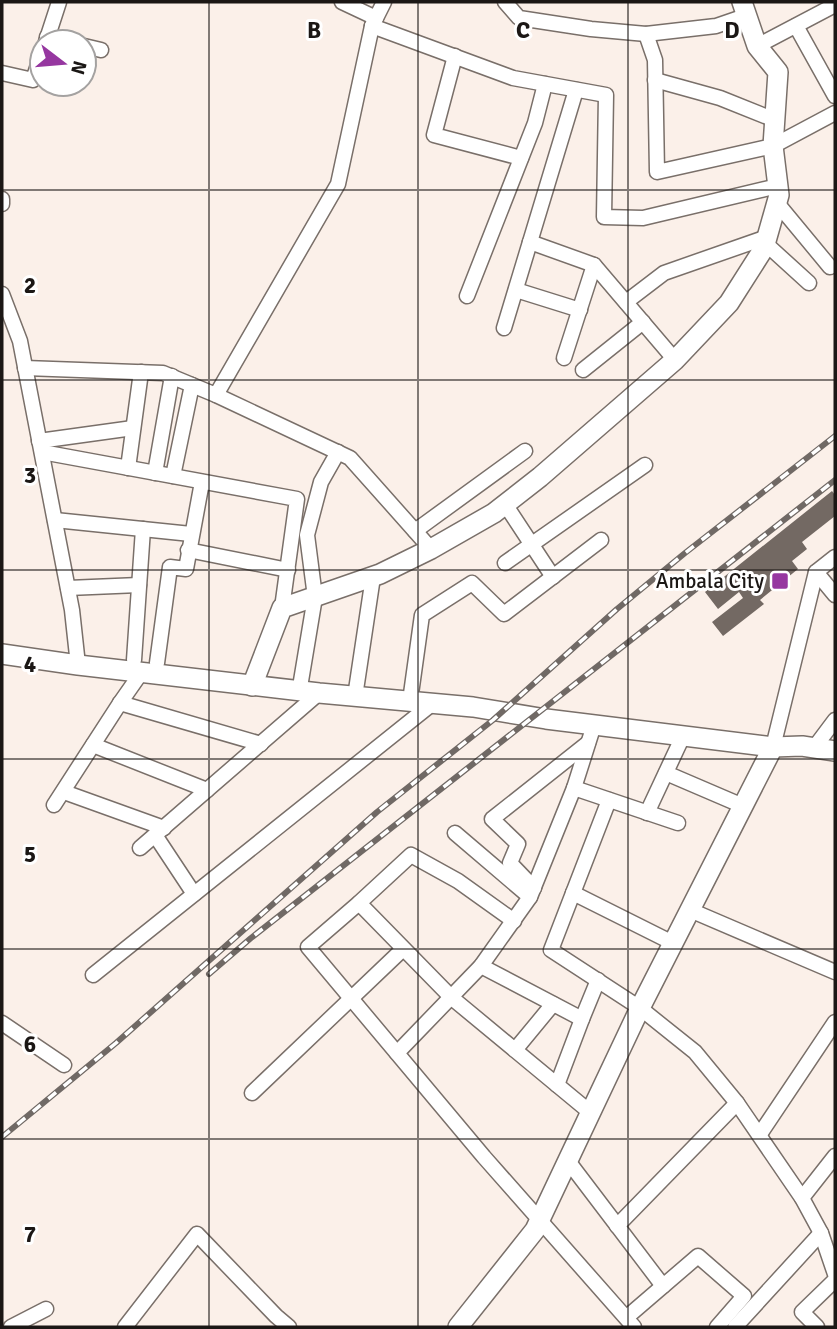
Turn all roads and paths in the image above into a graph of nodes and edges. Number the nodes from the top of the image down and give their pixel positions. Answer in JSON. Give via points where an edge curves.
{"nodes":[{"id":1,"x":59,"y":2,"type":"edge"},
{"id":2,"x":342,"y":2,"type":"edge"},
{"id":3,"x":384,"y":2,"type":"edge"},
{"id":4,"x":505,"y":2,"type":"edge"},
{"id":5,"x":835,"y":5,"type":"edge"},
{"id":6,"x":745,"y":9,"type":"edge"},
{"id":7,"x":374,"y":22,"type":"junction"},
{"id":8,"x":796,"y":26,"type":"junction"},
{"id":9,"x":50,"y":28,"type":"edge"},
{"id":10,"x":646,"y":34,"type":"junction"},
{"id":11,"x":757,"y":46,"type":"junction"},
{"id":12,"x":98,"y":49,"type":"edge"},
{"id":13,"x":101,"y":50,"type":"dead end"},
{"id":14,"x":455,"y":57,"type":"junction"},
{"id":15,"x":2,"y":73,"type":"edge"},
{"id":16,"x":28,"y":79,"type":"edge"},
{"id":17,"x":655,"y":80,"type":"junction"},
{"id":18,"x":545,"y":84,"type":"junction"},
{"id":19,"x":576,"y":90,"type":"junction"},
{"id":20,"x":835,"y":96,"type":"edge"},
{"id":21,"x":835,"y":113,"type":"edge"},
{"id":22,"x":775,"y":120,"type":"junction"},
{"id":23,"x":773,"y":146,"type":"junction"},
{"id":24,"x":521,"y":158,"type":"junction"},
{"id":25,"x":777,"y":194,"type":"junction"},
{"id":26,"x":766,"y":240,"type":"junction"},
{"id":27,"x":530,"y":242,"type":"junction"},
{"id":28,"x":594,"y":265,"type":"junction"},
{"id":29,"x":830,"y":267,"type":"dead end"},
{"id":30,"x":809,"y":284,"type":"dead end"},
{"id":31,"x":516,"y":290,"type":"junction"},
{"id":32,"x":2,"y":294,"type":"edge"},
{"id":33,"x":467,"y":296,"type":"dead end"},
{"id":34,"x":626,"y":302,"type":"junction"},
{"id":35,"x":580,"y":310,"type":"junction"},
{"id":36,"x":643,"y":322,"type":"junction"},
{"id":37,"x":504,"y":328,"type":"dead end"},
{"id":38,"x":564,"y":358,"type":"dead end"},
{"id":39,"x":675,"y":360,"type":"junction"},
{"id":40,"x":25,"y":368,"type":"junction"},
{"id":41,"x":583,"y":370,"type":"dead end"},
{"id":42,"x":141,"y":372,"type":"junction"},
{"id":43,"x":172,"y":376,"type":"junction"},
{"id":44,"x":192,"y":385,"type":"junction"},
{"id":45,"x":216,"y":395,"type":"junction"},
{"id":46,"x":133,"y":428,"type":"junction"},
{"id":47,"x":41,"y":447,"type":"junction"},
{"id":48,"x":525,"y":451,"type":"dead end"},
{"id":49,"x":338,"y":452,"type":"junction"},
{"id":50,"x":645,"y":465,"type":"dead end"},
{"id":51,"x":128,"y":468,"type":"junction"},
{"id":52,"x":155,"y":473,"type":"junction"},
{"id":53,"x":173,"y":476,"type":"junction"},
{"id":54,"x":202,"y":482,"type":"junction"},
{"id":55,"x":505,"y":504,"type":"junction"},
{"id":56,"x":55,"y":520,"type":"junction"},
{"id":57,"x":143,"y":529,"type":"junction"},
{"id":58,"x":415,"y":531,"type":"junction"},
{"id":59,"x":191,"y":534,"type":"junction"},
{"id":60,"x":601,"y":540,"type":"dead end"},
{"id":61,"x":532,"y":545,"type":"junction"},
{"id":62,"x":431,"y":549,"type":"junction"},
{"id":63,"x":188,"y":550,"type":"junction"},
{"id":64,"x":835,"y":557,"type":"edge"},
{"id":65,"x":505,"y":563,"type":"dead end"},
{"id":66,"x":288,"y":570,"type":"junction"},
{"id":67,"x":816,"y":572,"type":"junction"},
{"id":68,"x":373,"y":577,"type":"junction"},
{"id":69,"x":553,"y":577,"type":"junction"},
{"id":70,"x":139,"y":585,"type":"junction"},
{"id":71,"x":68,"y":588,"type":"junction"},
{"id":72,"x":835,"y":595,"type":"edge"},
{"id":73,"x":315,"y":597,"type":"junction"},
{"id":74,"x":282,"y":608,"type":"junction"},
{"id":75,"x":2,"y":642,"type":"edge"},
{"id":76,"x":2,"y":654,"type":"edge"},
{"id":77,"x":77,"y":659,"type":"junction"},
{"id":78,"x":144,"y":665,"type":"junction"},
{"id":79,"x":254,"y":680,"type":"junction"},
{"id":80,"x":301,"y":681,"type":"junction"},
{"id":81,"x":356,"y":690,"type":"junction"},
{"id":82,"x":319,"y":693,"type":"junction"},
{"id":83,"x":407,"y":701,"type":"junction"},
{"id":84,"x":120,"y":703,"type":"junction"},
{"id":85,"x":433,"y":703,"type":"junction"},
{"id":86,"x":835,"y":720,"type":"edge"},
{"id":87,"x":591,"y":734,"type":"junction"},
{"id":88,"x":683,"y":736,"type":"junction"},
{"id":89,"x":261,"y":744,"type":"junction"},
{"id":90,"x":93,"y":745,"type":"junction"},
{"id":91,"x":773,"y":747,"type":"junction"},
{"id":92,"x":814,"y":748,"type":"junction"},
{"id":93,"x":835,"y":751,"type":"edge"},
{"id":94,"x":835,"y":763,"type":"edge"},
{"id":95,"x":666,"y":773,"type":"junction"},
{"id":96,"x":574,"y":789,"type":"junction"},
{"id":97,"x":207,"y":790,"type":"junction"},
{"id":98,"x":64,"y":792,"type":"junction"},
{"id":99,"x":609,"y":800,"type":"junction"},
{"id":100,"x":54,"y":806,"type":"dead end"},
{"id":101,"x":743,"y":806,"type":"junction"},
{"id":102,"x":647,"y":813,"type":"junction"},
{"id":103,"x":678,"y":823,"type":"dead end"},
{"id":104,"x":160,"y":832,"type":"junction"},
{"id":105,"x":455,"y":833,"type":"dead end"},
{"id":106,"x":140,"y":848,"type":"dead end"},
{"id":107,"x":532,"y":893,"type":"junction"},
{"id":108,"x":573,"y":893,"type":"junction"},
{"id":109,"x":194,"y":894,"type":"junction"},
{"id":110,"x":359,"y":904,"type":"junction"},
{"id":111,"x":690,"y":910,"type":"junction"},
{"id":112,"x":514,"y":921,"type":"junction"},
{"id":113,"x":673,"y":943,"type":"junction"},
{"id":114,"x":403,"y":949,"type":"junction"},
{"id":115,"x":481,"y":966,"type":"junction"},
{"id":116,"x":835,"y":972,"type":"edge"},
{"id":117,"x":93,"y":975,"type":"dead end"},
{"id":118,"x":598,"y":980,"type":"junction"},
{"id":119,"x":351,"y":998,"type":"junction"},
{"id":120,"x":452,"y":998,"type":"junction"},
{"id":121,"x":554,"y":1004,"type":"junction"},
{"id":122,"x":640,"y":1007,"type":"junction"},
{"id":123,"x":582,"y":1019,"type":"junction"},
{"id":124,"x":835,"y":1022,"type":"edge"},
{"id":125,"x":2,"y":1023,"type":"edge"},
{"id":126,"x":829,"y":1043,"type":"edge"},
{"id":127,"x":515,"y":1050,"type":"junction"},
{"id":128,"x":397,"y":1053,"type":"junction"},
{"id":129,"x":64,"y":1065,"type":"dead end"},
{"id":130,"x":557,"y":1085,"type":"junction"},
{"id":131,"x":252,"y":1093,"type":"dead end"},
{"id":132,"x":737,"y":1103,"type":"junction"},
{"id":133,"x":591,"y":1113,"type":"junction"},
{"id":134,"x":760,"y":1134,"type":"junction"},
{"id":135,"x":835,"y":1156,"type":"edge"},
{"id":136,"x":568,"y":1161,"type":"junction"},
{"id":137,"x":802,"y":1198,"type":"junction"},
{"id":138,"x":539,"y":1219,"type":"junction"},
{"id":139,"x":617,"y":1226,"type":"junction"},
{"id":140,"x":821,"y":1233,"type":"junction"},
{"id":141,"x":834,"y":1264,"type":"edge"},
{"id":142,"x":835,"y":1280,"type":"edge"},
{"id":143,"x":663,"y":1286,"type":"junction"},
{"id":144,"x":46,"y":1309,"type":"dead end"},
{"id":145,"x":271,"y":1322,"type":"edge"},
{"id":146,"x":629,"y":1323,"type":"edge"},
{"id":147,"x":11,"y":1327,"type":"edge"},
{"id":148,"x":125,"y":1327,"type":"edge"},
{"id":149,"x":289,"y":1327,"type":"edge"},
{"id":150,"x":458,"y":1327,"type":"edge"},
{"id":151,"x":717,"y":1327,"type":"edge"},
{"id":152,"x":735,"y":1327,"type":"edge"},
{"id":153,"x":817,"y":1327,"type":"edge"}],
"edges":[{"from":1,"to":9,"type":"street"},
{"from":2,"to":7,"type":"street"},
{"from":3,"to":7,"type":"street"},
{"from":4,"to":10,"type":"street","via":[[519,18]]},
{"from":5,"to":8,"type":"street"},
{"from":6,"to":10,"type":"street","via":[[716,26]]},
{"from":6,"to":11,"type":"street"},
{"from":7,"to":14,"type":"street"},
{"from":7,"to":45,"type":"street","via":[[338,184]]},
{"from":8,"to":11,"type":"street"},
{"from":8,"to":20,"type":"street"},
{"from":10,"to":17,"type":"street","via":[[655,60]]},
{"from":11,"to":22,"type":"street","via":[[778,72]]},
{"from":12,"to":13,"type":"street"},
{"from":14,"to":18,"type":"street"},
{"from":14,"to":24,"type":"street","via":[[434,135]]},
{"from":15,"to":16,"type":"street"},
{"from":17,"to":22,"type":"street"},
{"from":17,"to":23,"type":"street","via":[[657,172]]},
{"from":18,"to":19,"type":"street"},
{"from":18,"to":24,"type":"street","via":[[536,124]]},
{"from":19,"to":25,"type":"street","via":[[606,96],[604,217],[643,218]]},
{"from":19,"to":27,"type":"street"},
{"from":21,"to":23,"type":"street"},
{"from":22,"to":23,"type":"street"},
{"from":23,"to":25,"type":"street"},
{"from":24,"to":33,"type":"street"},
{"from":25,"to":26,"type":"street"},
{"from":25,"to":29,"type":"street"},
{"from":26,"to":30,"type":"street"},
{"from":26,"to":34,"type":"street","via":[[664,273]]},
{"from":26,"to":39,"type":"street","via":[[729,303]]},
{"from":27,"to":28,"type":"street"},
{"from":27,"to":31,"type":"street"},
{"from":28,"to":34,"type":"street"},
{"from":28,"to":35,"type":"street"},
{"from":31,"to":35,"type":"street"},
{"from":31,"to":37,"type":"street"},
{"from":32,"to":40,"type":"street"},
{"from":34,"to":36,"type":"street"},
{"from":35,"to":38,"type":"street"},
{"from":36,"to":39,"type":"street"},
{"from":36,"to":41,"type":"street"},
{"from":39,"to":55,"type":"street"},
{"from":40,"to":42,"type":"street"},
{"from":40,"to":47,"type":"street"},
{"from":42,"to":43,"type":"street"},
{"from":42,"to":46,"type":"street"},
{"from":43,"to":44,"type":"street"},
{"from":43,"to":52,"type":"street"},
{"from":44,"to":45,"type":"street"},
{"from":44,"to":53,"type":"street"},
{"from":45,"to":49,"type":"street"},
{"from":46,"to":47,"type":"street"},
{"from":46,"to":51,"type":"street"},
{"from":47,"to":51,"type":"street"},
{"from":47,"to":56,"type":"street"},
{"from":48,"to":58,"type":"street"},
{"from":49,"to":58,"type":"street","via":[[350,458]]},
{"from":49,"to":73,"type":"street","via":[[321,482],[307,536]]},
{"from":50,"to":61,"type":"street"},
{"from":51,"to":52,"type":"street"},
{"from":52,"to":53,"type":"street"},
{"from":53,"to":54,"type":"street"},
{"from":54,"to":59,"type":"street"},
{"from":54,"to":66,"type":"street","via":[[297,499]]},
{"from":55,"to":61,"type":"street"},
{"from":55,"to":62,"type":"street"},
{"from":56,"to":57,"type":"street"},
{"from":56,"to":71,"type":"street"},
{"from":57,"to":59,"type":"street"},
{"from":57,"to":70,"type":"street"},
{"from":58,"to":62,"type":"street"},
{"from":59,"to":63,"type":"street"},
{"from":60,"to":69,"type":"street"},
{"from":61,"to":65,"type":"street"},
{"from":61,"to":69,"type":"street"},
{"from":62,"to":68,"type":"street"},
{"from":63,"to":66,"type":"street"},
{"from":63,"to":78,"type":"street","via":[[186,569],[170,567]]},
{"from":64,"to":67,"type":"street"},
{"from":66,"to":74,"type":"street"},
{"from":67,"to":72,"type":"street"},
{"from":67,"to":91,"type":"street"},
{"from":68,"to":73,"type":"street"},
{"from":68,"to":81,"type":"street"},
{"from":69,"to":83,"type":"street","via":[[504,614],[472,583],[422,615]]},
{"from":70,"to":71,"type":"street"},
{"from":70,"to":78,"type":"street"},
{"from":71,"to":77,"type":"street"},
{"from":73,"to":74,"type":"street"},
{"from":73,"to":80,"type":"street"},
{"from":74,"to":79,"type":"street"},
{"from":75,"to":77,"type":"street"},
{"from":76,"to":77,"type":"street"},
{"from":77,"to":78,"type":"street"},
{"from":78,"to":79,"type":"street"},
{"from":78,"to":84,"type":"street"},
{"from":79,"to":80,"type":"street"},
{"from":79,"to":82,"type":"street"},
{"from":80,"to":81,"type":"street"},
{"from":81,"to":83,"type":"street"},
{"from":82,"to":83,"type":"street"},
{"from":82,"to":89,"type":"street"},
{"from":83,"to":85,"type":"street"},
{"from":84,"to":89,"type":"street"},
{"from":84,"to":90,"type":"street"},
{"from":85,"to":87,"type":"street","via":[[546,719]]},
{"from":85,"to":109,"type":"street"},
{"from":86,"to":92,"type":"street"},
{"from":87,"to":88,"type":"street"},
{"from":87,"to":96,"type":"street"},
{"from":87,"to":107,"type":"street","via":[[492,819],[518,844],[510,863]]},
{"from":88,"to":91,"type":"street"},
{"from":88,"to":95,"type":"street"},
{"from":89,"to":97,"type":"street"},
{"from":90,"to":97,"type":"street"},
{"from":90,"to":98,"type":"street"},
{"from":91,"to":92,"type":"street"},
{"from":91,"to":94,"type":"street"},
{"from":91,"to":101,"type":"street"},
{"from":92,"to":93,"type":"street"},
{"from":95,"to":101,"type":"street"},
{"from":95,"to":102,"type":"street"},
{"from":96,"to":99,"type":"street"},
{"from":96,"to":107,"type":"street"},
{"from":97,"to":104,"type":"street"},
{"from":98,"to":100,"type":"street"},
{"from":98,"to":104,"type":"street"},
{"from":99,"to":102,"type":"street"},
{"from":99,"to":108,"type":"street"},
{"from":101,"to":111,"type":"street"},
{"from":102,"to":103,"type":"street"},
{"from":104,"to":106,"type":"street"},
{"from":104,"to":109,"type":"street"},
{"from":105,"to":107,"type":"street"},
{"from":107,"to":112,"type":"street"},
{"from":108,"to":113,"type":"street"},
{"from":108,"to":118,"type":"street","via":[[551,950]]},
{"from":109,"to":117,"type":"street"},
{"from":110,"to":112,"type":"street","via":[[411,855]]},
{"from":110,"to":114,"type":"street"},
{"from":110,"to":119,"type":"street","via":[[308,947]]},
{"from":111,"to":113,"type":"street"},
{"from":111,"to":116,"type":"street"},
{"from":112,"to":115,"type":"street"},
{"from":113,"to":122,"type":"street"},
{"from":114,"to":119,"type":"street"},
{"from":114,"to":120,"type":"street"},
{"from":115,"to":120,"type":"street"},
{"from":115,"to":121,"type":"street"},
{"from":118,"to":122,"type":"street"},
{"from":118,"to":123,"type":"street"},
{"from":119,"to":128,"type":"street"},
{"from":119,"to":131,"type":"street"},
{"from":120,"to":127,"type":"street"},
{"from":120,"to":128,"type":"street"},
{"from":121,"to":123,"type":"street"},
{"from":121,"to":127,"type":"street"},
{"from":122,"to":132,"type":"street","via":[[695,1052]]},
{"from":122,"to":133,"type":"street"},
{"from":123,"to":130,"type":"street"},
{"from":124,"to":126,"type":"street"},
{"from":125,"to":129,"type":"street"},
{"from":126,"to":134,"type":"street"},
{"from":127,"to":130,"type":"street"},
{"from":128,"to":138,"type":"street"},
{"from":130,"to":133,"type":"street"},
{"from":132,"to":134,"type":"street"},
{"from":132,"to":139,"type":"street"},
{"from":133,"to":136,"type":"street"},
{"from":134,"to":137,"type":"street"},
{"from":135,"to":137,"type":"street"},
{"from":136,"to":138,"type":"street"},
{"from":136,"to":139,"type":"street"},
{"from":137,"to":140,"type":"street"},
{"from":138,"to":146,"type":"street"},
{"from":138,"to":150,"type":"street"},
{"from":139,"to":143,"type":"street"},
{"from":140,"to":141,"type":"street"},
{"from":140,"to":152,"type":"street"},
{"from":142,"to":153,"type":"street","via":[[802,1312]]},
{"from":143,"to":146,"type":"street"},
{"from":143,"to":151,"type":"street","via":[[698,1256],[744,1296]]},
{"from":144,"to":147,"type":"street"},
{"from":145,"to":148,"type":"street","via":[[197,1234]]},
{"from":145,"to":149,"type":"street"}]}
